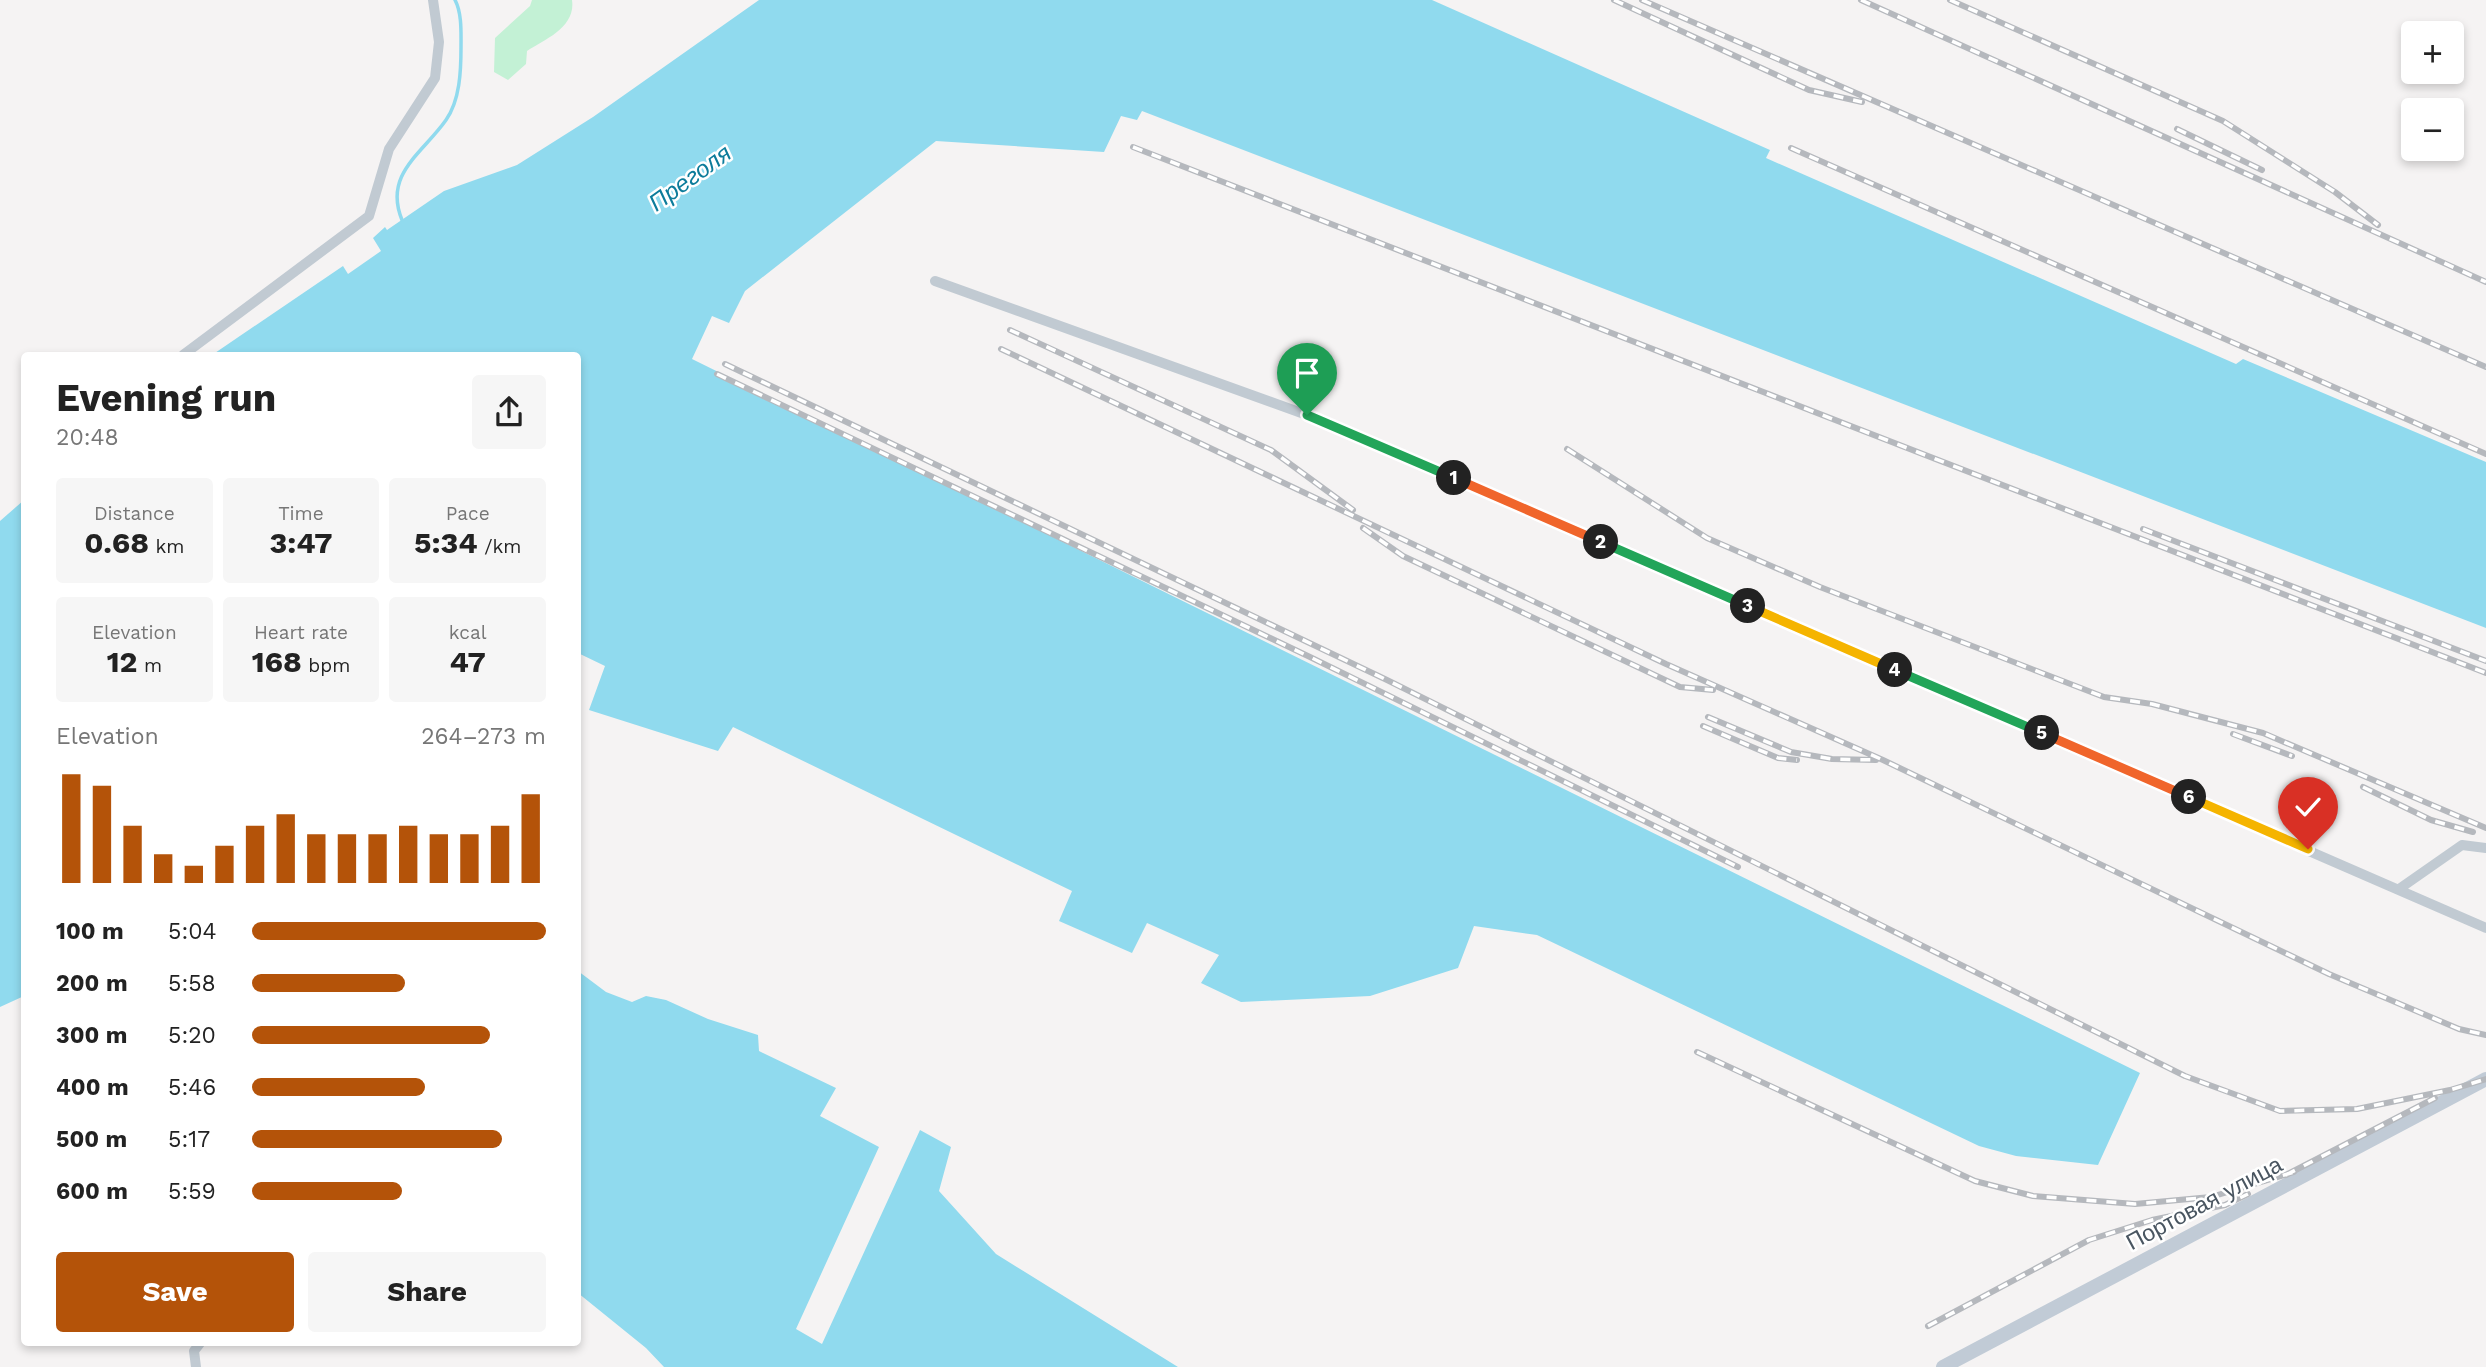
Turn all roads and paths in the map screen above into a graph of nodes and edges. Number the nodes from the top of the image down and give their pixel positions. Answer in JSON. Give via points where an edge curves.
{"nodes":[{"id":1,"x":433,"y":0,"type":"edge"},
{"id":2,"x":935,"y":281,"type":"dead end"},
{"id":3,"x":187,"y":352,"type":"edge"},
{"id":4,"x":2486,"y":848,"type":"edge"},
{"id":5,"x":2399,"y":889,"type":"junction"},
{"id":6,"x":2486,"y":928,"type":"edge"},
{"id":7,"x":2486,"y":1079,"type":"edge"},
{"id":8,"x":198,"y":1346,"type":"edge"},
{"id":9,"x":196,"y":1367,"type":"edge"},
{"id":10,"x":1943,"y":1367,"type":"edge"}],
"edges":[{"from":1,"to":3,"type":"street","via":[[439,42],[435,78],[389,149],[372,210],[361,224]]},
{"from":2,"to":5,"type":"street","via":[[1307,415]]},
{"from":4,"to":5,"type":"street","via":[[2462,845]]},
{"from":5,"to":6,"type":"street"},
{"from":7,"to":10,"type":"main road","name":"Портовая улица"},
{"from":8,"to":9,"type":"street"}]}
